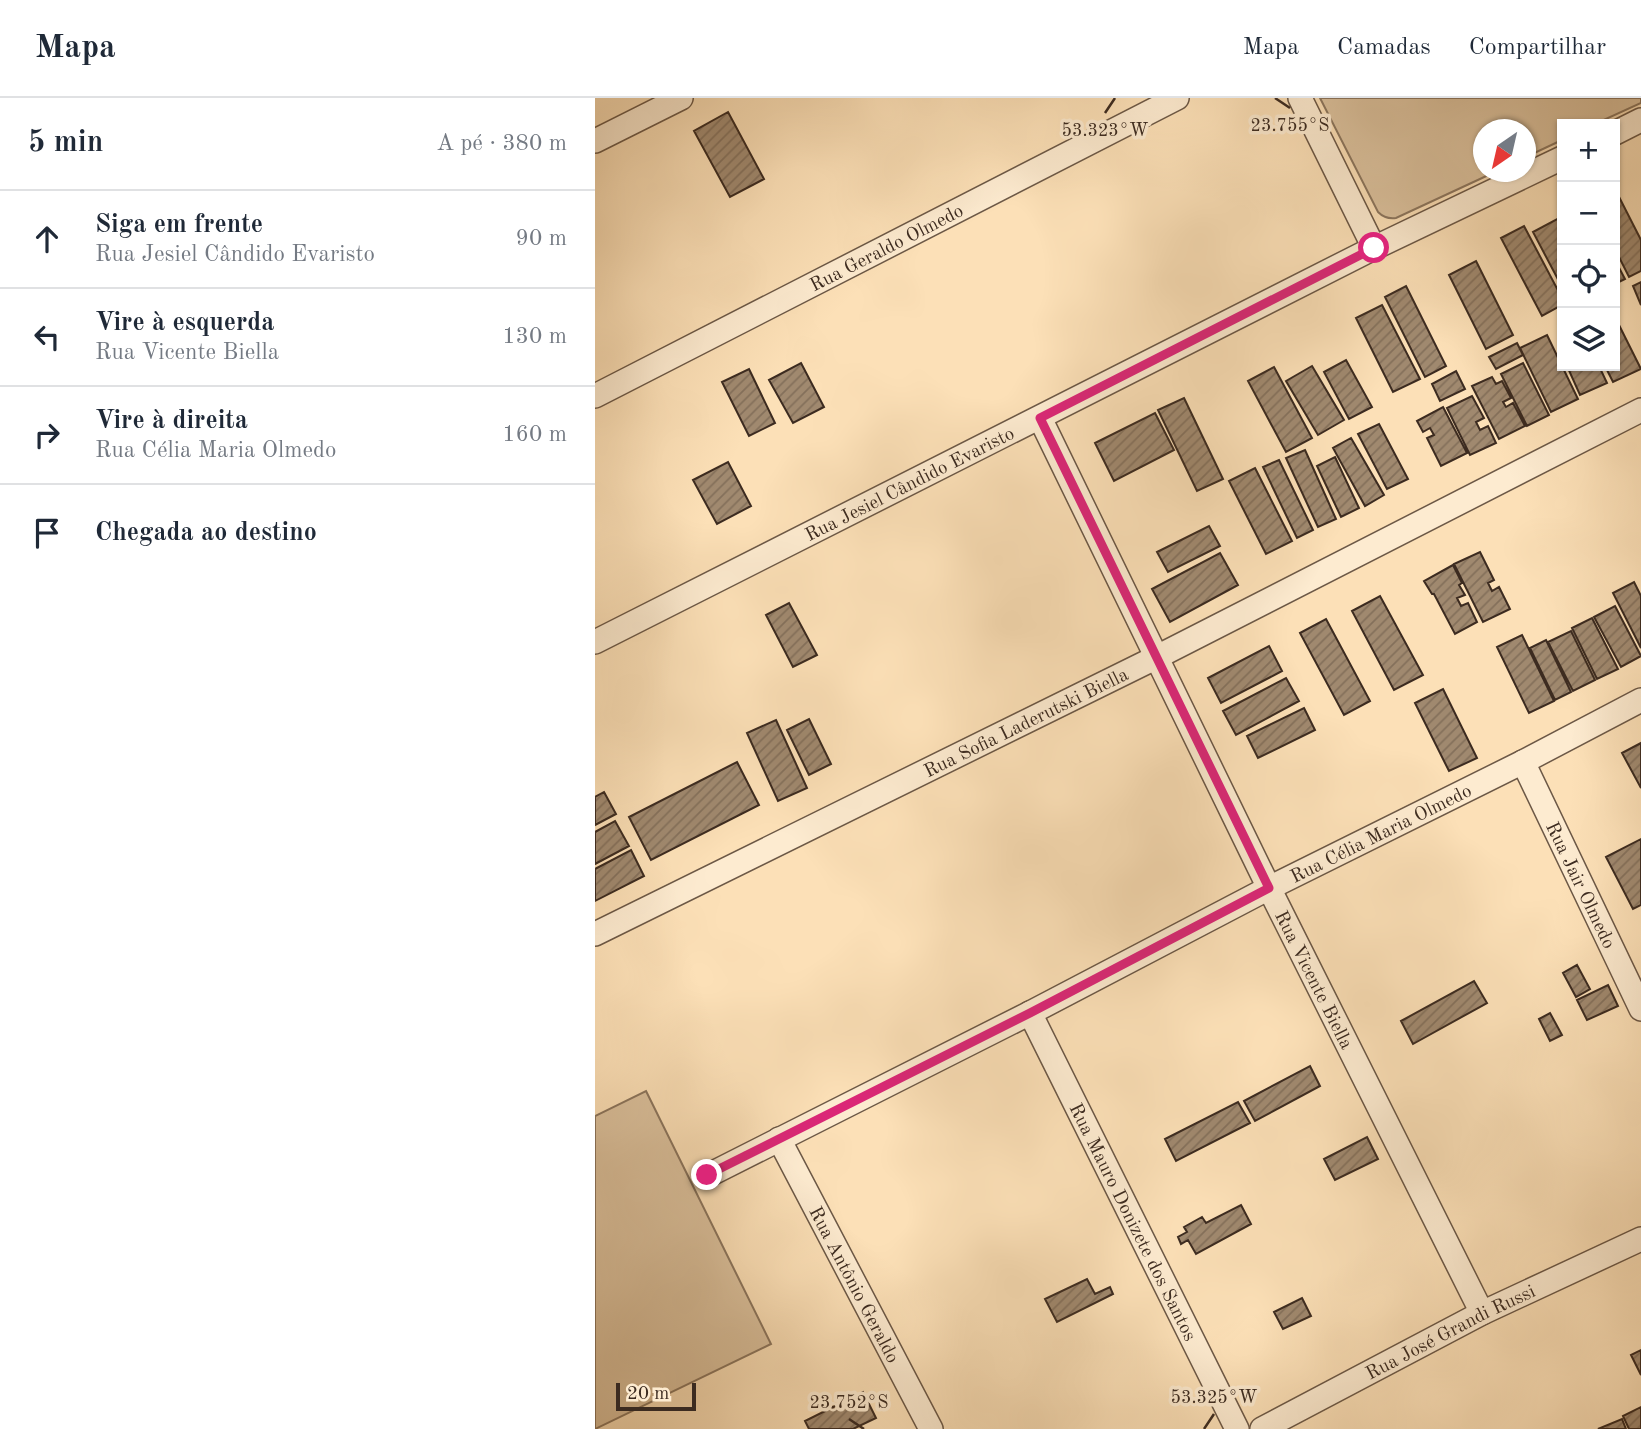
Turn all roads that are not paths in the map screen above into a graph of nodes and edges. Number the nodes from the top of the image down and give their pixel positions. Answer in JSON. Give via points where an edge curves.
{"nodes":[{"id":1,"x":681,"y":98,"type":"edge"},
{"id":2,"x":1177,"y":98,"type":"edge"},
{"id":3,"x":1300,"y":98,"type":"edge"},
{"id":4,"x":1641,"y":120,"type":"edge"},
{"id":5,"x":1620,"y":130,"type":"edge"},
{"id":6,"x":595,"y":141,"type":"edge"},
{"id":7,"x":1557,"y":160,"type":"edge"},
{"id":8,"x":1374,"y":248,"type":"junction"},
{"id":9,"x":595,"y":396,"type":"edge"},
{"id":10,"x":1641,"y":410,"type":"edge"},
{"id":11,"x":1040,"y":418,"type":"junction"},
{"id":12,"x":595,"y":642,"type":"edge"},
{"id":13,"x":1157,"y":657,"type":"junction"},
{"id":14,"x":1641,"y":700,"type":"edge"},
{"id":15,"x":1523,"y":762,"type":"junction"},
{"id":16,"x":1269,"y":888,"type":"junction"},
{"id":17,"x":595,"y":934,"type":"edge"},
{"id":18,"x":1641,"y":1009,"type":"edge"},
{"id":19,"x":1030,"y":1013,"type":"junction"},
{"id":20,"x":779,"y":1139,"type":"junction"},
{"id":21,"x":707,"y":1175,"type":"dead end"},
{"id":22,"x":1641,"y":1239,"type":"edge"},
{"id":23,"x":1482,"y":1313,"type":"junction"},
{"id":24,"x":930,"y":1429,"type":"edge"},
{"id":25,"x":1237,"y":1429,"type":"edge"},
{"id":26,"x":1262,"y":1429,"type":"edge"}],
"edges":[{"from":1,"to":6,"type":"street"},
{"from":2,"to":9,"type":"street","name":"Rua Geraldo Olmedo"},
{"from":3,"to":8,"type":"street"},
{"from":4,"to":5,"type":"street"},
{"from":7,"to":8,"type":"street","name":"Rua Jesiel Cândido Evaristo"},
{"from":8,"to":11,"type":"street","name":"Rua Jesiel Cândido Evaristo"},
{"from":10,"to":13,"type":"street","name":"Rua Sofia Laderutski Biella"},
{"from":11,"to":12,"type":"street","name":"Rua Jesiel Cândido Evaristo"},
{"from":11,"to":13,"type":"street","name":"Rua Vicente Biella"},
{"from":13,"to":16,"type":"street","name":"Rua Vicente Biella"},
{"from":13,"to":17,"type":"street","name":"Rua Sofia Laderutski Biella"},
{"from":14,"to":15,"type":"street","name":"Rua Célia Maria Olmedo"},
{"from":15,"to":16,"type":"street","name":"Rua Célia Maria Olmedo"},
{"from":15,"to":18,"type":"street","name":"Rua Jair Olmedo"},
{"from":16,"to":19,"type":"street","name":"Rua Célia Maria Olmedo"},
{"from":16,"to":23,"type":"street","name":"Rua Vicente Biella"},
{"from":19,"to":20,"type":"street","name":"Rua Célia Maria Olmedo"},
{"from":19,"to":25,"type":"street","name":"Rua Mauro Donizete dos Santos"},
{"from":20,"to":21,"type":"street","name":"Rua Célia Maria Olmedo"},
{"from":20,"to":24,"type":"street","name":"Rua Antônio Geraldo"},
{"from":22,"to":23,"type":"street","name":"Rua José Grandi Russi"},
{"from":23,"to":26,"type":"street","name":"Rua José Grandi Russi"}]}
